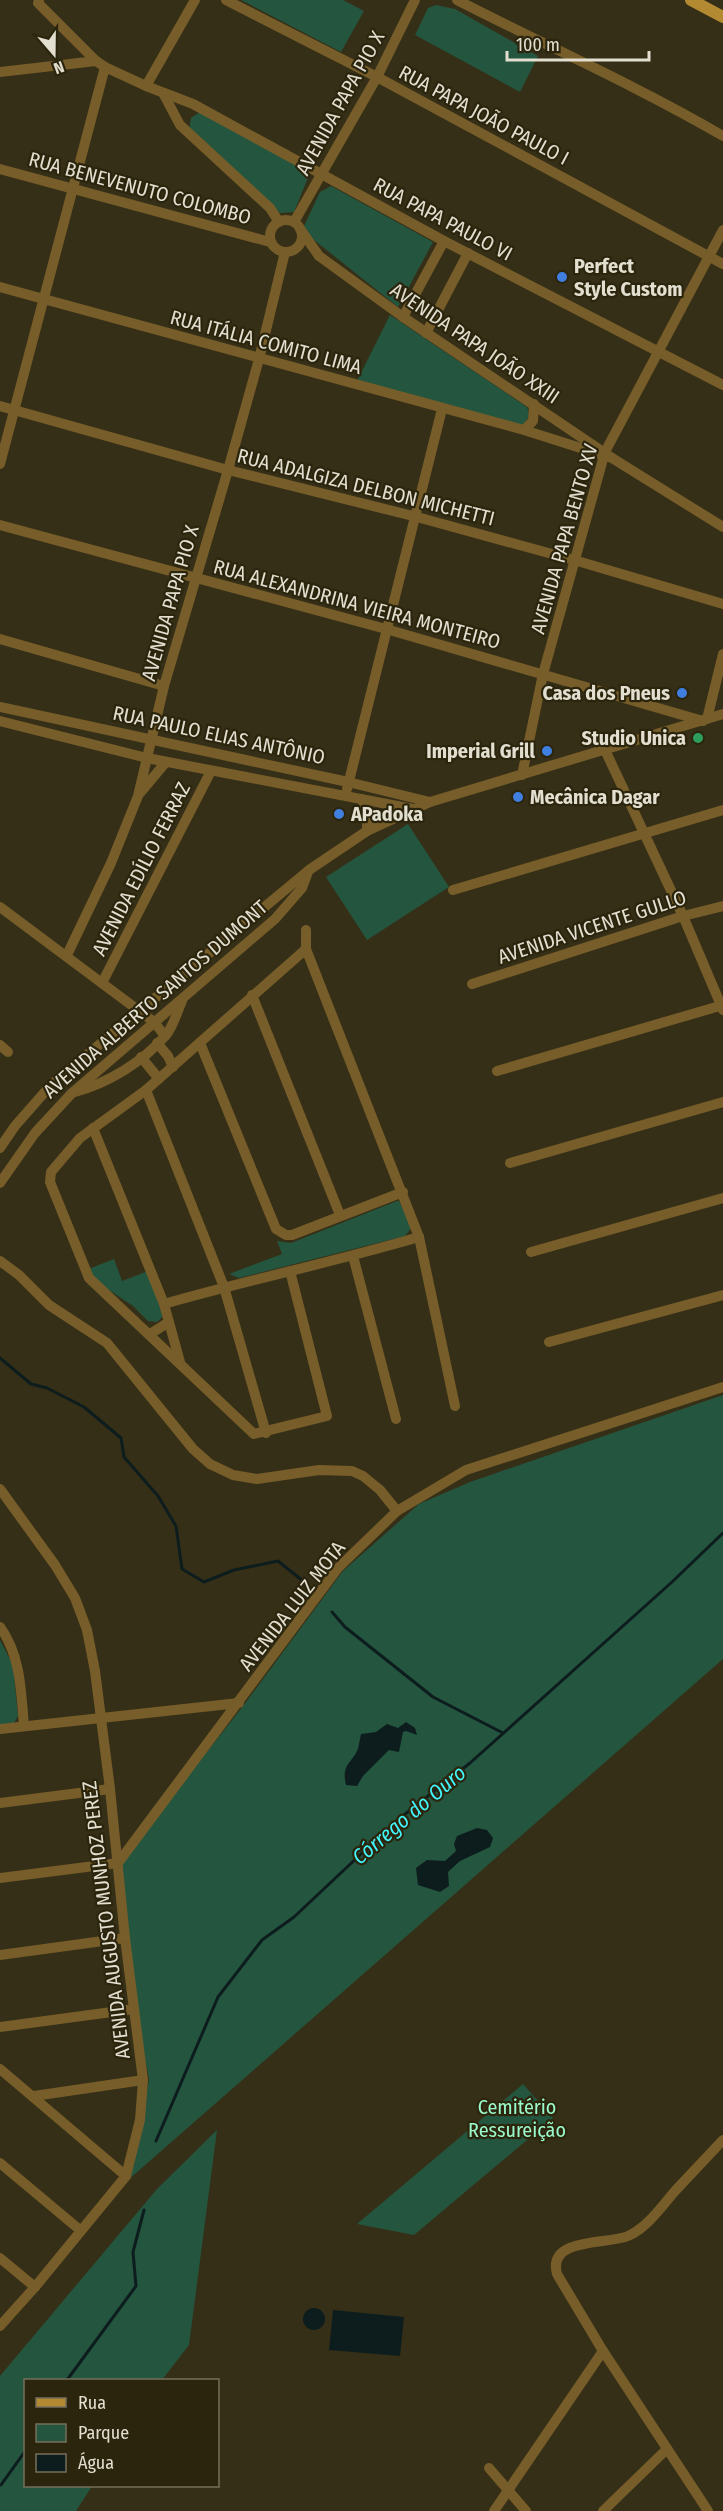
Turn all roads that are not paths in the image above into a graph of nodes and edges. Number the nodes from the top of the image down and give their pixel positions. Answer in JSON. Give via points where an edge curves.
{"nodes":[{"id":1,"x":39,"y":0,"type":"edge"},
{"id":2,"x":195,"y":0,"type":"edge"},
{"id":3,"x":226,"y":0,"type":"edge"},
{"id":4,"x":415,"y":0,"type":"edge"},
{"id":5,"x":456,"y":0,"type":"edge"},
{"id":6,"x":691,"y":0,"type":"edge"},
{"id":7,"x":723,"y":17,"type":"edge"},
{"id":8,"x":100,"y":64,"type":"junction"},
{"id":9,"x":0,"y":72,"type":"edge"},
{"id":10,"x":377,"y":77,"type":"junction"},
{"id":11,"x":146,"y":86,"type":"junction"},
{"id":12,"x":163,"y":93,"type":"junction"},
{"id":13,"x":723,"y":136,"type":"edge"},
{"id":14,"x":0,"y":169,"type":"edge"},
{"id":15,"x":322,"y":174,"type":"junction"},
{"id":16,"x":73,"y":188,"type":"junction"},
{"id":17,"x":279,"y":222,"type":"junction"},
{"id":18,"x":297,"y":226,"type":"junction"},
{"id":19,"x":723,"y":230,"type":"edge"},
{"id":20,"x":444,"y":241,"type":"junction"},
{"id":21,"x":270,"y":242,"type":"junction"},
{"id":22,"x":289,"y":251,"type":"junction"},
{"id":23,"x":468,"y":253,"type":"junction"},
{"id":24,"x":319,"y":256,"type":"junction"},
{"id":25,"x":708,"y":257,"type":"junction"},
{"id":26,"x":723,"y":264,"type":"edge"},
{"id":27,"x":0,"y":287,"type":"edge"},
{"id":28,"x":42,"y":298,"type":"junction"},
{"id":29,"x":403,"y":317,"type":"junction"},
{"id":30,"x":426,"y":333,"type":"junction"},
{"id":31,"x":658,"y":352,"type":"junction"},
{"id":32,"x":259,"y":359,"type":"junction"},
{"id":33,"x":723,"y":385,"type":"edge"},
{"id":34,"x":534,"y":404,"type":"junction"},
{"id":35,"x":0,"y":406,"type":"edge"},
{"id":36,"x":442,"y":409,"type":"junction"},
{"id":37,"x":16,"y":410,"type":"junction"},
{"id":38,"x":524,"y":430,"type":"junction"},
{"id":39,"x":607,"y":455,"type":"junction"},
{"id":40,"x":0,"y":464,"type":"edge"},
{"id":41,"x":228,"y":470,"type":"junction"},
{"id":42,"x":417,"y":517,"type":"junction"},
{"id":43,"x":0,"y":525,"type":"edge"},
{"id":44,"x":723,"y":527,"type":"edge"},
{"id":45,"x":574,"y":560,"type":"junction"},
{"id":46,"x":196,"y":579,"type":"junction"},
{"id":47,"x":723,"y":604,"type":"edge"},
{"id":48,"x":386,"y":629,"type":"junction"},
{"id":49,"x":0,"y":639,"type":"edge"},
{"id":50,"x":723,"y":654,"type":"edge"},
{"id":51,"x":543,"y":674,"type":"junction"},
{"id":52,"x":164,"y":686,"type":"junction"},
{"id":53,"x":0,"y":706,"type":"edge"},
{"id":54,"x":723,"y":714,"type":"edge"},
{"id":55,"x":705,"y":720,"type":"junction"},
{"id":56,"x":0,"y":721,"type":"edge"},
{"id":57,"x":150,"y":739,"type":"junction"},
{"id":58,"x":605,"y":750,"type":"junction"},
{"id":59,"x":147,"y":758,"type":"junction"},
{"id":60,"x":166,"y":762,"type":"junction"},
{"id":61,"x":211,"y":771,"type":"junction"},
{"id":62,"x":522,"y":775,"type":"junction"},
{"id":63,"x":348,"y":782,"type":"junction"},
{"id":64,"x":345,"y":795,"type":"junction"},
{"id":65,"x":138,"y":796,"type":"junction"},
{"id":66,"x":362,"y":798,"type":"junction"},
{"id":67,"x":430,"y":802,"type":"junction"},
{"id":68,"x":413,"y":809,"type":"junction"},
{"id":69,"x":723,"y":810,"type":"edge"},
{"id":70,"x":367,"y":831,"type":"junction"},
{"id":71,"x":642,"y":833,"type":"junction"},
{"id":72,"x":309,"y":870,"type":"junction"},
{"id":73,"x":453,"y":890,"type":"dead end"},
{"id":74,"x":723,"y":906,"type":"edge"},
{"id":75,"x":0,"y":907,"type":"edge"},
{"id":76,"x":683,"y":916,"type":"junction"},
{"id":77,"x":306,"y":930,"type":"dead end"},
{"id":78,"x":306,"y":949,"type":"junction"},
{"id":79,"x":67,"y":956,"type":"junction"},
{"id":80,"x":102,"y":983,"type":"junction"},
{"id":81,"x":472,"y":984,"type":"dead end"},
{"id":82,"x":252,"y":995,"type":"junction"},
{"id":83,"x":184,"y":997,"type":"junction"},
{"id":84,"x":722,"y":1007,"type":"edge"},
{"id":85,"x":139,"y":1011,"type":"junction"},
{"id":86,"x":154,"y":1022,"type":"junction"},
{"id":87,"x":161,"y":1040,"type":"junction"},
{"id":88,"x":200,"y":1043,"type":"junction"},
{"id":89,"x":94,"y":1048,"type":"junction"},
{"id":90,"x":141,"y":1057,"type":"junction"},
{"id":91,"x":107,"y":1063,"type":"junction"},
{"id":92,"x":173,"y":1067,"type":"junction"},
{"id":93,"x":497,"y":1071,"type":"dead end"},
{"id":94,"x":118,"y":1074,"type":"junction"},
{"id":95,"x":159,"y":1079,"type":"junction"},
{"id":96,"x":146,"y":1090,"type":"junction"},
{"id":97,"x":72,"y":1093,"type":"junction"},
{"id":98,"x":723,"y":1102,"type":"edge"},
{"id":99,"x":93,"y":1128,"type":"junction"},
{"id":100,"x":0,"y":1148,"type":"edge"},
{"id":101,"x":510,"y":1163,"type":"dead end"},
{"id":102,"x":0,"y":1183,"type":"edge"},
{"id":103,"x":403,"y":1192,"type":"junction"},
{"id":104,"x":723,"y":1198,"type":"edge"},
{"id":105,"x":340,"y":1215,"type":"junction"},
{"id":106,"x":419,"y":1237,"type":"junction"},
{"id":107,"x":531,"y":1252,"type":"dead end"},
{"id":108,"x":353,"y":1256,"type":"junction"},
{"id":109,"x":0,"y":1261,"type":"edge"},
{"id":110,"x":290,"y":1271,"type":"junction"},
{"id":111,"x":224,"y":1287,"type":"junction"},
{"id":112,"x":723,"y":1295,"type":"edge"},
{"id":113,"x":164,"y":1304,"type":"junction"},
{"id":114,"x":169,"y":1322,"type":"junction"},
{"id":115,"x":150,"y":1334,"type":"junction"},
{"id":116,"x":549,"y":1342,"type":"dead end"},
{"id":117,"x":180,"y":1362,"type":"junction"},
{"id":118,"x":723,"y":1387,"type":"edge"},
{"id":119,"x":455,"y":1406,"type":"dead end"},
{"id":120,"x":396,"y":1419,"type":"dead end"},
{"id":121,"x":266,"y":1433,"type":"junction"},
{"id":122,"x":1,"y":1493,"type":"edge"},
{"id":123,"x":397,"y":1511,"type":"junction"},
{"id":124,"x":0,"y":1627,"type":"edge"},
{"id":125,"x":239,"y":1703,"type":"junction"},
{"id":126,"x":100,"y":1717,"type":"junction"},
{"id":127,"x":24,"y":1726,"type":"junction"},
{"id":128,"x":0,"y":1730,"type":"edge"},
{"id":129,"x":110,"y":1789,"type":"junction"},
{"id":130,"x":0,"y":1803,"type":"edge"},
{"id":131,"x":118,"y":1863,"type":"junction"},
{"id":132,"x":0,"y":1878,"type":"edge"},
{"id":133,"x":125,"y":1938,"type":"junction"},
{"id":134,"x":0,"y":1955,"type":"edge"},
{"id":135,"x":134,"y":2009,"type":"junction"},
{"id":136,"x":0,"y":2027,"type":"edge"},
{"id":137,"x":0,"y":2068,"type":"edge"},
{"id":138,"x":143,"y":2080,"type":"junction"},
{"id":139,"x":34,"y":2096,"type":"junction"},
{"id":140,"x":723,"y":2140,"type":"edge"},
{"id":141,"x":0,"y":2163,"type":"edge"},
{"id":142,"x":126,"y":2176,"type":"junction"},
{"id":143,"x":80,"y":2230,"type":"junction"},
{"id":144,"x":0,"y":2258,"type":"edge"},
{"id":145,"x":35,"y":2287,"type":"junction"},
{"id":146,"x":0,"y":2326,"type":"edge"},
{"id":147,"x":603,"y":2351,"type":"junction"},
{"id":148,"x":668,"y":2449,"type":"junction"},
{"id":149,"x":489,"y":2468,"type":"dead end"},
{"id":150,"x":508,"y":2489,"type":"junction"},
{"id":151,"x":494,"y":2511,"type":"edge"},
{"id":152,"x":526,"y":2511,"type":"edge"},
{"id":153,"x":603,"y":2511,"type":"edge"},
{"id":154,"x":708,"y":2511,"type":"edge"}],
"edges":[{"from":1,"to":8,"type":"street"},
{"from":2,"to":11,"type":"street"},
{"from":3,"to":10,"type":"street","name":"RUA PAPA JOÃO PAULO I"},
{"from":4,"to":10,"type":"street","name":"AVENIDA PAPA PIO X"},
{"from":5,"to":13,"type":"street","via":[[667,104]]},
{"from":6,"to":7,"type":"main road"},
{"from":8,"to":9,"type":"street"},
{"from":8,"to":11,"type":"street"},
{"from":8,"to":16,"type":"street"},
{"from":10,"to":15,"type":"street","name":"AVENIDA PAPA PIO X"},
{"from":10,"to":25,"type":"street","name":"RUA PAPA JOÃO PAULO I"},
{"from":11,"to":12,"type":"street","name":"RUA PAPA PAULO VI"},
{"from":12,"to":15,"type":"street","name":"RUA PAPA PAULO VI","via":[[193,104]]},
{"from":12,"to":17,"type":"street","via":[[180,125],[270,208]]},
{"from":14,"to":16,"type":"street","name":"RUA BENEVENUTO COLOMBO"},
{"from":15,"to":18,"type":"street","name":"AVENIDA PAPA PIO X"},
{"from":15,"to":20,"type":"street","name":"RUA PAPA PAULO VI"},
{"from":16,"to":21,"type":"street","name":"RUA BENEVENUTO COLOMBO"},
{"from":16,"to":28,"type":"street"},
{"from":17,"to":18,"type":"street"},
{"from":17,"to":21,"type":"street","via":[[270,232]]},
{"from":18,"to":22,"type":"street","via":[[302,238]]},
{"from":18,"to":24,"type":"street","name":"AVENIDA PAPA JOÃO XXIII"},
{"from":19,"to":25,"type":"street","name":"AVENIDA PAPA BENTO XV"},
{"from":20,"to":23,"type":"street","name":"RUA PAPA PAULO VI"},
{"from":20,"to":29,"type":"street"},
{"from":21,"to":22,"type":"street","via":[[276,249]]},
{"from":22,"to":24,"type":"street","name":"AVENIDA PAPA JOÃO XXIII"},
{"from":22,"to":32,"type":"street","name":"AVENIDA PAPA PIO X"},
{"from":23,"to":30,"type":"street"},
{"from":23,"to":31,"type":"street","name":"RUA PAPA PAULO VI"},
{"from":24,"to":29,"type":"street","name":"AVENIDA PAPA JOÃO XXIII"},
{"from":25,"to":26,"type":"street","name":"RUA PAPA JOÃO PAULO I"},
{"from":25,"to":31,"type":"street","name":"AVENIDA PAPA BENTO XV"},
{"from":27,"to":28,"type":"street","name":"RUA ITÁLIA COMITO LIMA"},
{"from":28,"to":32,"type":"street","name":"RUA ITÁLIA COMITO LIMA"},
{"from":28,"to":37,"type":"street"},
{"from":29,"to":30,"type":"street","name":"AVENIDA PAPA JOÃO XXIII"},
{"from":30,"to":34,"type":"street","name":"AVENIDA PAPA JOÃO XXIII"},
{"from":31,"to":33,"type":"street","name":"RUA PAPA PAULO VI"},
{"from":31,"to":39,"type":"street","name":"AVENIDA PAPA BENTO XV"},
{"from":32,"to":36,"type":"street","name":"RUA ITÁLIA COMITO LIMA"},
{"from":32,"to":41,"type":"street","name":"AVENIDA PAPA PIO X"},
{"from":34,"to":38,"type":"street","via":[[533,421]]},
{"from":34,"to":39,"type":"street","name":"AVENIDA PAPA JOÃO XXIII"},
{"from":35,"to":37,"type":"street","name":"RUA ADALGIZA DELBON MICHETTI"},
{"from":36,"to":38,"type":"street","name":"RUA ITÁLIA COMITO LIMA"},
{"from":36,"to":42,"type":"street"},
{"from":37,"to":40,"type":"street"},
{"from":37,"to":41,"type":"street","name":"RUA ADALGIZA DELBON MICHETTI"},
{"from":38,"to":39,"type":"street","name":"RUA ITÁLIA COMITO LIMA"},
{"from":39,"to":44,"type":"street","name":"AVENIDA PAPA JOÃO XXIII"},
{"from":39,"to":45,"type":"street","name":"AVENIDA PAPA BENTO XV"},
{"from":41,"to":42,"type":"street","name":"RUA ADALGIZA DELBON MICHETTI"},
{"from":41,"to":46,"type":"street","name":"AVENIDA PAPA PIO X"},
{"from":42,"to":45,"type":"street","name":"RUA ADALGIZA DELBON MICHETTI"},
{"from":42,"to":48,"type":"street"},
{"from":43,"to":46,"type":"street","name":"RUA ALEXANDRINA VIEIRA MONTEIRO"},
{"from":45,"to":47,"type":"street","name":"RUA ADALGIZA DELBON MICHETTI"},
{"from":45,"to":51,"type":"street","name":"AVENIDA PAPA BENTO XV"},
{"from":46,"to":48,"type":"street","name":"RUA ALEXANDRINA VIEIRA MONTEIRO"},
{"from":46,"to":52,"type":"street","name":"AVENIDA PAPA PIO X"},
{"from":48,"to":51,"type":"street","name":"RUA ALEXANDRINA VIEIRA MONTEIRO"},
{"from":48,"to":63,"type":"street"},
{"from":49,"to":52,"type":"street"},
{"from":50,"to":55,"type":"street"},
{"from":51,"to":55,"type":"street","name":"RUA ALEXANDRINA VIEIRA MONTEIRO"},
{"from":51,"to":62,"type":"street","name":"AVENIDA PAPA BENTO XV"},
{"from":52,"to":57,"type":"street","name":"AVENIDA PAPA PIO X"},
{"from":53,"to":57,"type":"street","name":"RUA PAULO ELIAS ANTÔNIO"},
{"from":54,"to":55,"type":"street","name":"AVENIDA ALBERTO SANTOS DUMONT"},
{"from":55,"to":58,"type":"street","name":"AVENIDA ALBERTO SANTOS DUMONT"},
{"from":56,"to":59,"type":"street","name":"RUA PAULO ELIAS ANTÔNIO"},
{"from":57,"to":59,"type":"street","name":"AVENIDA PAPA PIO X"},
{"from":57,"to":63,"type":"street","name":"RUA PAULO ELIAS ANTÔNIO"},
{"from":58,"to":62,"type":"street","name":"AVENIDA ALBERTO SANTOS DUMONT"},
{"from":58,"to":71,"type":"street"},
{"from":59,"to":60,"type":"street","name":"RUA PAULO ELIAS ANTÔNIO"},
{"from":59,"to":65,"type":"street","name":"AVENIDA PAPA PIO X"},
{"from":60,"to":61,"type":"street","name":"RUA PAULO ELIAS ANTÔNIO"},
{"from":60,"to":65,"type":"street"},
{"from":61,"to":64,"type":"street","name":"RUA PAULO ELIAS ANTÔNIO"},
{"from":61,"to":80,"type":"street","name":"AVENIDA EDÍLIO FERRAZ"},
{"from":62,"to":67,"type":"street","name":"AVENIDA ALBERTO SANTOS DUMONT"},
{"from":63,"to":64,"type":"street"},
{"from":63,"to":67,"type":"street","name":"RUA PAULO ELIAS ANTÔNIO"},
{"from":64,"to":66,"type":"street","name":"RUA PAULO ELIAS ANTÔNIO"},
{"from":65,"to":79,"type":"street","name":"AVENIDA PAPA PIO X"},
{"from":66,"to":68,"type":"street","name":"RUA PAULO ELIAS ANTÔNIO"},
{"from":66,"to":70,"type":"street","via":[[367,810]]},
{"from":67,"to":68,"type":"street","name":"AVENIDA ALBERTO SANTOS DUMONT"},
{"from":68,"to":70,"type":"street","name":"AVENIDA ALBERTO SANTOS DUMONT"},
{"from":69,"to":71,"type":"street"},
{"from":70,"to":72,"type":"street","name":"AVENIDA ALBERTO SANTOS DUMONT"},
{"from":71,"to":73,"type":"street"},
{"from":71,"to":76,"type":"street"},
{"from":72,"to":83,"type":"street","name":"AVENIDA ALBERTO SANTOS DUMONT","via":[[302,888],[274,919]]},
{"from":72,"to":85,"type":"street","name":"AVENIDA ALBERTO SANTOS DUMONT"},
{"from":74,"to":76,"type":"street","name":"AVENIDA VICENTE GULLO"},
{"from":75,"to":79,"type":"street"},
{"from":76,"to":81,"type":"street","name":"AVENIDA VICENTE GULLO"},
{"from":76,"to":84,"type":"street"},
{"from":77,"to":78,"type":"street"},
{"from":78,"to":82,"type":"street"},
{"from":78,"to":103,"type":"street"},
{"from":79,"to":80,"type":"street"},
{"from":80,"to":85,"type":"street"},
{"from":82,"to":88,"type":"street"},
{"from":82,"to":105,"type":"street"},
{"from":83,"to":86,"type":"street","name":"AVENIDA ALBERTO SANTOS DUMONT"},
{"from":83,"to":87,"type":"street"},
{"from":84,"to":93,"type":"street"},
{"from":85,"to":86,"type":"street"},
{"from":85,"to":89,"type":"street","name":"AVENIDA ALBERTO SANTOS DUMONT"},
{"from":86,"to":87,"type":"street"},
{"from":86,"to":91,"type":"street","name":"AVENIDA ALBERTO SANTOS DUMONT"},
{"from":87,"to":90,"type":"street"},
{"from":87,"to":92,"type":"street"},
{"from":88,"to":92,"type":"street"},
{"from":88,"to":105,"type":"street","via":[[276,1229],[292,1235]]},
{"from":89,"to":91,"type":"street"},
{"from":89,"to":100,"type":"street","name":"AVENIDA ALBERTO SANTOS DUMONT","via":[[51,1085]]},
{"from":90,"to":94,"type":"street"},
{"from":90,"to":95,"type":"street"},
{"from":91,"to":94,"type":"street"},
{"from":91,"to":97,"type":"street","name":"AVENIDA ALBERTO SANTOS DUMONT"},
{"from":92,"to":95,"type":"street"},
{"from":94,"to":97,"type":"street"},
{"from":95,"to":96,"type":"street"},
{"from":96,"to":99,"type":"street"},
{"from":96,"to":111,"type":"street"},
{"from":97,"to":102,"type":"street","name":"AVENIDA ALBERTO SANTOS DUMONT","via":[[34,1132]]},
{"from":98,"to":101,"type":"street"},
{"from":99,"to":113,"type":"street"},
{"from":99,"to":115,"type":"street","via":[[51,1172],[50,1182],[89,1278]]},
{"from":103,"to":105,"type":"street"},
{"from":103,"to":106,"type":"street"},
{"from":104,"to":107,"type":"street"},
{"from":106,"to":108,"type":"street"},
{"from":106,"to":119,"type":"street"},
{"from":108,"to":110,"type":"street"},
{"from":108,"to":120,"type":"street"},
{"from":109,"to":123,"type":"street","via":[[49,1305],[107,1343],[193,1449],[210,1464],[233,1475],[257,1479],[319,1470],[352,1471],[380,1490]]},
{"from":110,"to":111,"type":"street"},
{"from":110,"to":121,"type":"street","via":[[327,1416]]},
{"from":111,"to":113,"type":"street"},
{"from":111,"to":121,"type":"street"},
{"from":112,"to":116,"type":"street"},
{"from":113,"to":114,"type":"street"},
{"from":114,"to":115,"type":"street"},
{"from":114,"to":117,"type":"street"},
{"from":115,"to":117,"type":"street"},
{"from":117,"to":121,"type":"street","via":[[254,1434]]},
{"from":118,"to":123,"type":"street","name":"AVENIDA LUIZ MOTA","via":[[466,1470]]},
{"from":122,"to":126,"type":"street","name":"AVENIDA AUGUSTO MUNHOZ PEREZ","via":[[37,1538],[75,1598],[87,1630]]},
{"from":123,"to":125,"type":"street","name":"AVENIDA LUIZ MOTA","via":[[338,1568]]},
{"from":124,"to":127,"type":"street","via":[[16,1660]]},
{"from":125,"to":126,"type":"street"},
{"from":125,"to":131,"type":"street","name":"AVENIDA LUIZ MOTA"},
{"from":126,"to":127,"type":"street"},
{"from":126,"to":129,"type":"street","name":"AVENIDA AUGUSTO MUNHOZ PEREZ"},
{"from":127,"to":128,"type":"street"},
{"from":129,"to":130,"type":"street"},
{"from":129,"to":131,"type":"street","name":"AVENIDA AUGUSTO MUNHOZ PEREZ"},
{"from":131,"to":132,"type":"street"},
{"from":131,"to":133,"type":"street","name":"AVENIDA AUGUSTO MUNHOZ PEREZ"},
{"from":133,"to":134,"type":"street"},
{"from":133,"to":135,"type":"street","name":"AVENIDA AUGUSTO MUNHOZ PEREZ"},
{"from":135,"to":136,"type":"street"},
{"from":135,"to":138,"type":"street","name":"AVENIDA AUGUSTO MUNHOZ PEREZ"},
{"from":137,"to":139,"type":"street"},
{"from":138,"to":139,"type":"street"},
{"from":138,"to":142,"type":"street","name":"AVENIDA AUGUSTO MUNHOZ PEREZ","via":[[140,2120]]},
{"from":139,"to":142,"type":"street"},
{"from":140,"to":147,"type":"street","via":[[640,2229],[619,2239],[570,2247],[559,2255],[555,2264],[557,2274]]},
{"from":141,"to":143,"type":"street"},
{"from":142,"to":143,"type":"street","name":"AVENIDA AUGUSTO MUNHOZ PEREZ"},
{"from":143,"to":145,"type":"street","name":"AVENIDA AUGUSTO MUNHOZ PEREZ"},
{"from":144,"to":145,"type":"street"},
{"from":145,"to":146,"type":"street","name":"AVENIDA AUGUSTO MUNHOZ PEREZ"},
{"from":147,"to":148,"type":"street"},
{"from":147,"to":150,"type":"street"},
{"from":148,"to":153,"type":"street"},
{"from":148,"to":154,"type":"street"},
{"from":149,"to":150,"type":"street"},
{"from":150,"to":151,"type":"street"},
{"from":150,"to":152,"type":"street"}]}
